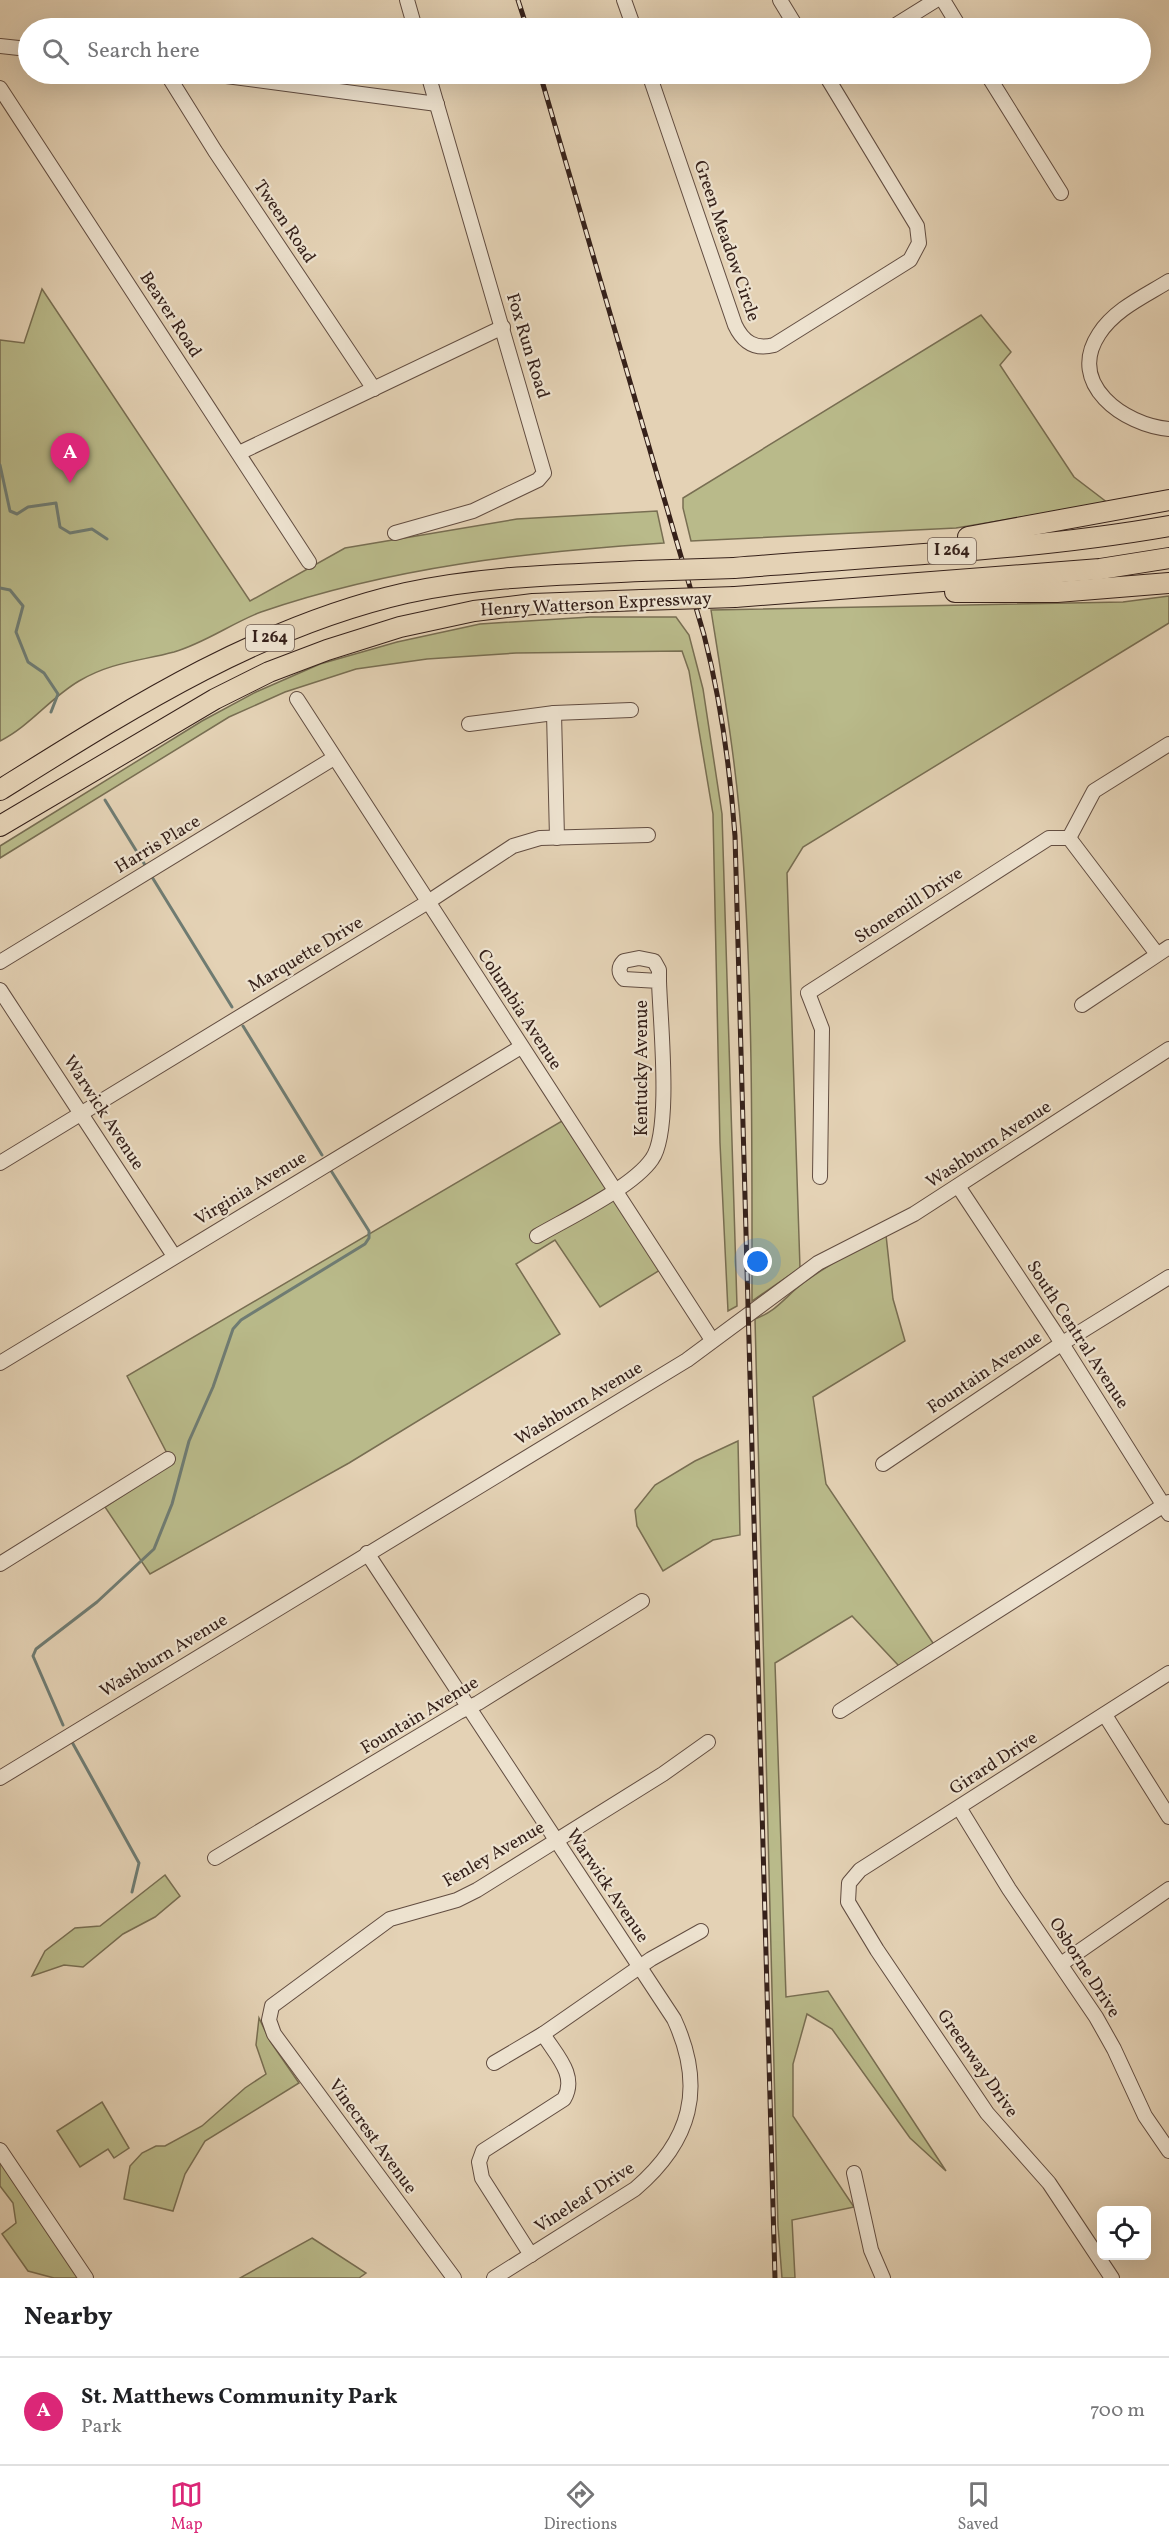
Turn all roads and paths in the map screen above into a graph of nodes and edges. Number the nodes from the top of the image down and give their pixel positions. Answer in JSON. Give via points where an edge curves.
{"nodes":[{"id":1,"x":407,"y":0,"type":"edge"},
{"id":2,"x":624,"y":0,"type":"edge"},
{"id":3,"x":780,"y":0,"type":"edge"},
{"id":4,"x":936,"y":0,"type":"edge"},
{"id":5,"x":943,"y":0,"type":"edge"},
{"id":6,"x":412,"y":18,"type":"edge"},
{"id":7,"x":630,"y":18,"type":"edge"},
{"id":8,"x":791,"y":18,"type":"edge"},
{"id":9,"x":907,"y":18,"type":"edge"},
{"id":10,"x":954,"y":18,"type":"edge"},
{"id":11,"x":0,"y":46,"type":"edge"},
{"id":12,"x":18,"y":48,"type":"edge"},
{"id":13,"x":173,"y":84,"type":"edge"},
{"id":14,"x":286,"y":84,"type":"edge"},
{"id":15,"x":431,"y":84,"type":"edge"},
{"id":16,"x":652,"y":84,"type":"edge"},
{"id":17,"x":831,"y":84,"type":"edge"},
{"id":18,"x":993,"y":84,"type":"edge"},
{"id":19,"x":0,"y":88,"type":"edge"},
{"id":20,"x":437,"y":104,"type":"junction"},
{"id":21,"x":1061,"y":193,"type":"dead end"},
{"id":22,"x":1169,"y":281,"type":"edge"},
{"id":23,"x":503,"y":327,"type":"junction"},
{"id":24,"x":374,"y":388,"type":"junction"},
{"id":25,"x":1169,"y":429,"type":"edge"},
{"id":26,"x":238,"y":453,"type":"junction"},
{"id":27,"x":1169,"y":500,"type":"edge"},
{"id":28,"x":1169,"y":526,"type":"edge"},
{"id":29,"x":395,"y":533,"type":"dead end"},
{"id":30,"x":1169,"y":558,"type":"edge"},
{"id":31,"x":309,"y":562,"type":"dead end"},
{"id":32,"x":807,"y":562,"type":"junction"},
{"id":33,"x":1169,"y":583,"type":"edge"},
{"id":34,"x":811,"y":592,"type":"junction"},
{"id":35,"x":297,"y":699,"type":"dead end"},
{"id":36,"x":631,"y":710,"type":"dead end"},
{"id":37,"x":554,"y":713,"type":"junction"},
{"id":38,"x":469,"y":724,"type":"dead end"},
{"id":39,"x":88,"y":734,"type":"junction"},
{"id":40,"x":1169,"y":744,"type":"edge"},
{"id":41,"x":334,"y":758,"type":"junction"},
{"id":42,"x":89,"y":774,"type":"junction"},
{"id":43,"x":0,"y":778,"type":"edge"},
{"id":44,"x":0,"y":790,"type":"edge"},
{"id":45,"x":0,"y":826,"type":"edge"},
{"id":46,"x":0,"y":833,"type":"edge"},
{"id":47,"x":648,"y":835,"type":"dead end"},
{"id":48,"x":557,"y":838,"type":"junction"},
{"id":49,"x":1069,"y":838,"type":"junction"},
{"id":50,"x":428,"y":902,"type":"junction"},
{"id":51,"x":1163,"y":950,"type":"edge"},
{"id":52,"x":0,"y":962,"type":"edge"},
{"id":53,"x":659,"y":981,"type":"dead end"},
{"id":54,"x":0,"y":990,"type":"edge"},
{"id":55,"x":1082,"y":1005,"type":"dead end"},
{"id":56,"x":521,"y":1047,"type":"junction"},
{"id":57,"x":1169,"y":1049,"type":"edge"},
{"id":58,"x":82,"y":1114,"type":"junction"},
{"id":59,"x":0,"y":1163,"type":"edge"},
{"id":60,"x":820,"y":1177,"type":"dead end"},
{"id":61,"x":958,"y":1186,"type":"junction"},
{"id":62,"x":615,"y":1190,"type":"junction"},
{"id":63,"x":537,"y":1236,"type":"dead end"},
{"id":64,"x":174,"y":1257,"type":"junction"},
{"id":65,"x":1169,"y":1276,"type":"edge"},
{"id":66,"x":712,"y":1340,"type":"junction"},
{"id":67,"x":1061,"y":1344,"type":"junction"},
{"id":68,"x":0,"y":1362,"type":"edge"},
{"id":69,"x":168,"y":1459,"type":"dead end"},
{"id":70,"x":883,"y":1464,"type":"dead end"},
{"id":71,"x":1167,"y":1507,"type":"edge"},
{"id":72,"x":367,"y":1553,"type":"junction"},
{"id":73,"x":0,"y":1564,"type":"edge"},
{"id":74,"x":642,"y":1601,"type":"dead end"},
{"id":75,"x":1169,"y":1673,"type":"edge"},
{"id":76,"x":468,"y":1707,"type":"junction"},
{"id":77,"x":840,"y":1711,"type":"dead end"},
{"id":78,"x":1105,"y":1714,"type":"junction"},
{"id":79,"x":708,"y":1742,"type":"dead end"},
{"id":80,"x":0,"y":1778,"type":"edge"},
{"id":81,"x":960,"y":1809,"type":"junction"},
{"id":82,"x":1169,"y":1817,"type":"edge"},
{"id":83,"x":555,"y":1841,"type":"junction"},
{"id":84,"x":215,"y":1858,"type":"dead end"},
{"id":85,"x":1169,"y":1889,"type":"edge"},
{"id":86,"x":847,"y":1891,"type":"joint"},
{"id":87,"x":701,"y":1931,"type":"dead end"},
{"id":88,"x":1061,"y":1964,"type":"junction"},
{"id":89,"x":640,"y":1968,"type":"junction"},
{"id":90,"x":269,"y":2014,"type":"joint"},
{"id":91,"x":543,"y":2034,"type":"junction"},
{"id":92,"x":494,"y":2063,"type":"dead end"},
{"id":93,"x":0,"y":2150,"type":"edge"},
{"id":94,"x":1169,"y":2151,"type":"edge"},
{"id":95,"x":854,"y":2173,"type":"dead end"},
{"id":96,"x":531,"y":2255,"type":"junction"},
{"id":97,"x":86,"y":2278,"type":"edge"},
{"id":98,"x":454,"y":2278,"type":"edge"},
{"id":99,"x":494,"y":2278,"type":"edge"},
{"id":100,"x":883,"y":2278,"type":"edge"},
{"id":101,"x":1112,"y":2278,"type":"edge"}],
"edges":[{"from":1,"to":6,"type":"street"},
{"from":2,"to":7,"type":"street"},
{"from":3,"to":8,"type":"street"},
{"from":4,"to":9,"type":"street"},
{"from":5,"to":10,"type":"street"},
{"from":11,"to":12,"type":"street"},
{"from":13,"to":24,"type":"street","name":"Tween Road"},
{"from":14,"to":20,"type":"street"},
{"from":15,"to":20,"type":"street","name":"Fox Run Road"},
{"from":16,"to":17,"type":"street","name":"Green Meadow Circle","via":[[739,333],[750,344],[762,347],[774,345],[910,260],[919,243],[917,226]]},
{"from":18,"to":21,"type":"street"},
{"from":19,"to":26,"type":"street","name":"Beaver Road"},
{"from":20,"to":23,"type":"street","name":"Fox Run Road"},
{"from":22,"to":25,"type":"street","via":[[1108,323],[1094,343],[1090,365],[1096,387],[1112,408],[1140,423]]},
{"from":23,"to":24,"type":"street"},
{"from":23,"to":29,"type":"street","name":"Fox Run Road","via":[[543,476],[473,511]]},
{"from":24,"to":26,"type":"street"},
{"from":26,"to":31,"type":"street","name":"Beaver Road"},
{"from":27,"to":32,"type":"highway","via":[[985,535]]},
{"from":28,"to":32,"type":"highway","name":"Henry Watterson Expressway","number":"I 264","via":[[1123,534]]},
{"from":30,"to":34,"type":"highway","name":"Henry Watterson Expressway","number":"I 264","via":[[1100,569]]},
{"from":32,"to":39,"type":"highway","name":"Henry Watterson Expressway","number":"I 264","bridge":true,"via":[[491,580],[406,593],[292,629],[216,662]]},
{"from":33,"to":34,"type":"highway","via":[[1057,592]]},
{"from":34,"to":42,"type":"highway","name":"Henry Watterson Expressway","number":"I 264","bridge":true,"via":[[533,604],[474,611],[400,627],[355,640],[242,684]]},
{"from":35,"to":41,"type":"street","name":"Columbia Avenue"},
{"from":36,"to":37,"type":"street"},
{"from":37,"to":38,"type":"street"},
{"from":37,"to":48,"type":"street"},
{"from":39,"to":43,"type":"highway"},
{"from":39,"to":44,"type":"highway","name":"Henry Watterson Expressway","number":"I 264"},
{"from":40,"to":49,"type":"street","via":[[1094,790]]},
{"from":41,"to":50,"type":"street","name":"Columbia Avenue"},
{"from":41,"to":52,"type":"street","name":"Harris Place"},
{"from":42,"to":45,"type":"highway","name":"Henry Watterson Expressway","number":"I 264"},
{"from":42,"to":46,"type":"highway"},
{"from":47,"to":48,"type":"street","name":"Marquette Drive"},
{"from":48,"to":50,"type":"street","name":"Marquette Drive","via":[[513,846]]},
{"from":49,"to":51,"type":"street"},
{"from":49,"to":60,"type":"street","name":"Stonemill Drive","via":[[1049,838],[808,993],[822,1029]]},
{"from":50,"to":56,"type":"street","name":"Columbia Avenue"},
{"from":50,"to":58,"type":"street","name":"Marquette Drive"},
{"from":51,"to":55,"type":"street"},
{"from":53,"to":62,"type":"street","name":"Kentucky Avenue","via":[[660,1145],[647,1166]]},
{"from":54,"to":58,"type":"street","name":"Warwick Avenue"},
{"from":56,"to":62,"type":"street","name":"Columbia Avenue"},
{"from":56,"to":64,"type":"street","name":"Virginia Avenue"},
{"from":57,"to":61,"type":"street","name":"Washburn Avenue"},
{"from":58,"to":59,"type":"street","name":"Marquette Drive"},
{"from":58,"to":64,"type":"street","name":"Warwick Avenue"},
{"from":61,"to":66,"type":"street","name":"Washburn Avenue","via":[[914,1214],[818,1263]]},
{"from":61,"to":67,"type":"street","name":"South Central Avenue"},
{"from":62,"to":63,"type":"street","name":"Kentucky Avenue"},
{"from":62,"to":66,"type":"street","name":"Columbia Avenue"},
{"from":64,"to":68,"type":"street","name":"Virginia Avenue"},
{"from":65,"to":67,"type":"street","name":"Fountain Avenue"},
{"from":66,"to":72,"type":"street","name":"Washburn Avenue","via":[[687,1360]]},
{"from":67,"to":70,"type":"street","name":"Fountain Avenue"},
{"from":67,"to":71,"type":"street","name":"South Central Avenue"},
{"from":69,"to":73,"type":"street"},
{"from":71,"to":77,"type":"street"},
{"from":72,"to":76,"type":"street","name":"Warwick Avenue"},
{"from":72,"to":80,"type":"street","name":"Washburn Avenue"},
{"from":74,"to":76,"type":"street","name":"Fountain Avenue"},
{"from":75,"to":78,"type":"street","name":"Girard Drive"},
{"from":76,"to":83,"type":"street","name":"Warwick Avenue"},
{"from":76,"to":84,"type":"street","name":"Fountain Avenue"},
{"from":78,"to":81,"type":"street","name":"Girard Drive"},
{"from":78,"to":82,"type":"street"},
{"from":79,"to":83,"type":"street","name":"Fenley Avenue"},
{"from":81,"to":86,"type":"street","name":"Girard Drive","via":[[860,1870]]},
{"from":81,"to":88,"type":"street","name":"Osborne Drive"},
{"from":83,"to":89,"type":"street","name":"Warwick Avenue"},
{"from":83,"to":90,"type":"street","name":"Fenley Avenue","via":[[466,1896],[390,1919],[280,1998]]},
{"from":85,"to":88,"type":"street"},
{"from":86,"to":101,"type":"street","name":"Greenway Drive","via":[[848,1902],[877,1950],[966,2083],[987,2113],[1049,2183]]},
{"from":87,"to":89,"type":"street"},
{"from":88,"to":94,"type":"street","name":"Osborne Drive","via":[[1114,2049],[1145,2116]]},
{"from":89,"to":91,"type":"street"},
{"from":89,"to":96,"type":"street","name":"Vineleaf Drive","via":[[674,2019],[690,2064],[684,2125],[669,2156],[635,2189]]},
{"from":90,"to":98,"type":"street","name":"Vinecrest Avenue","via":[[274,2034]]},
{"from":91,"to":92,"type":"street"},
{"from":91,"to":96,"type":"street","via":[[567,2071],[568,2092],[564,2099],[483,2151],[478,2162],[482,2178]]},
{"from":93,"to":97,"type":"street"},
{"from":95,"to":100,"type":"street","via":[[871,2250]]},
{"from":96,"to":99,"type":"street","name":"Vineleaf Drive"}]}
